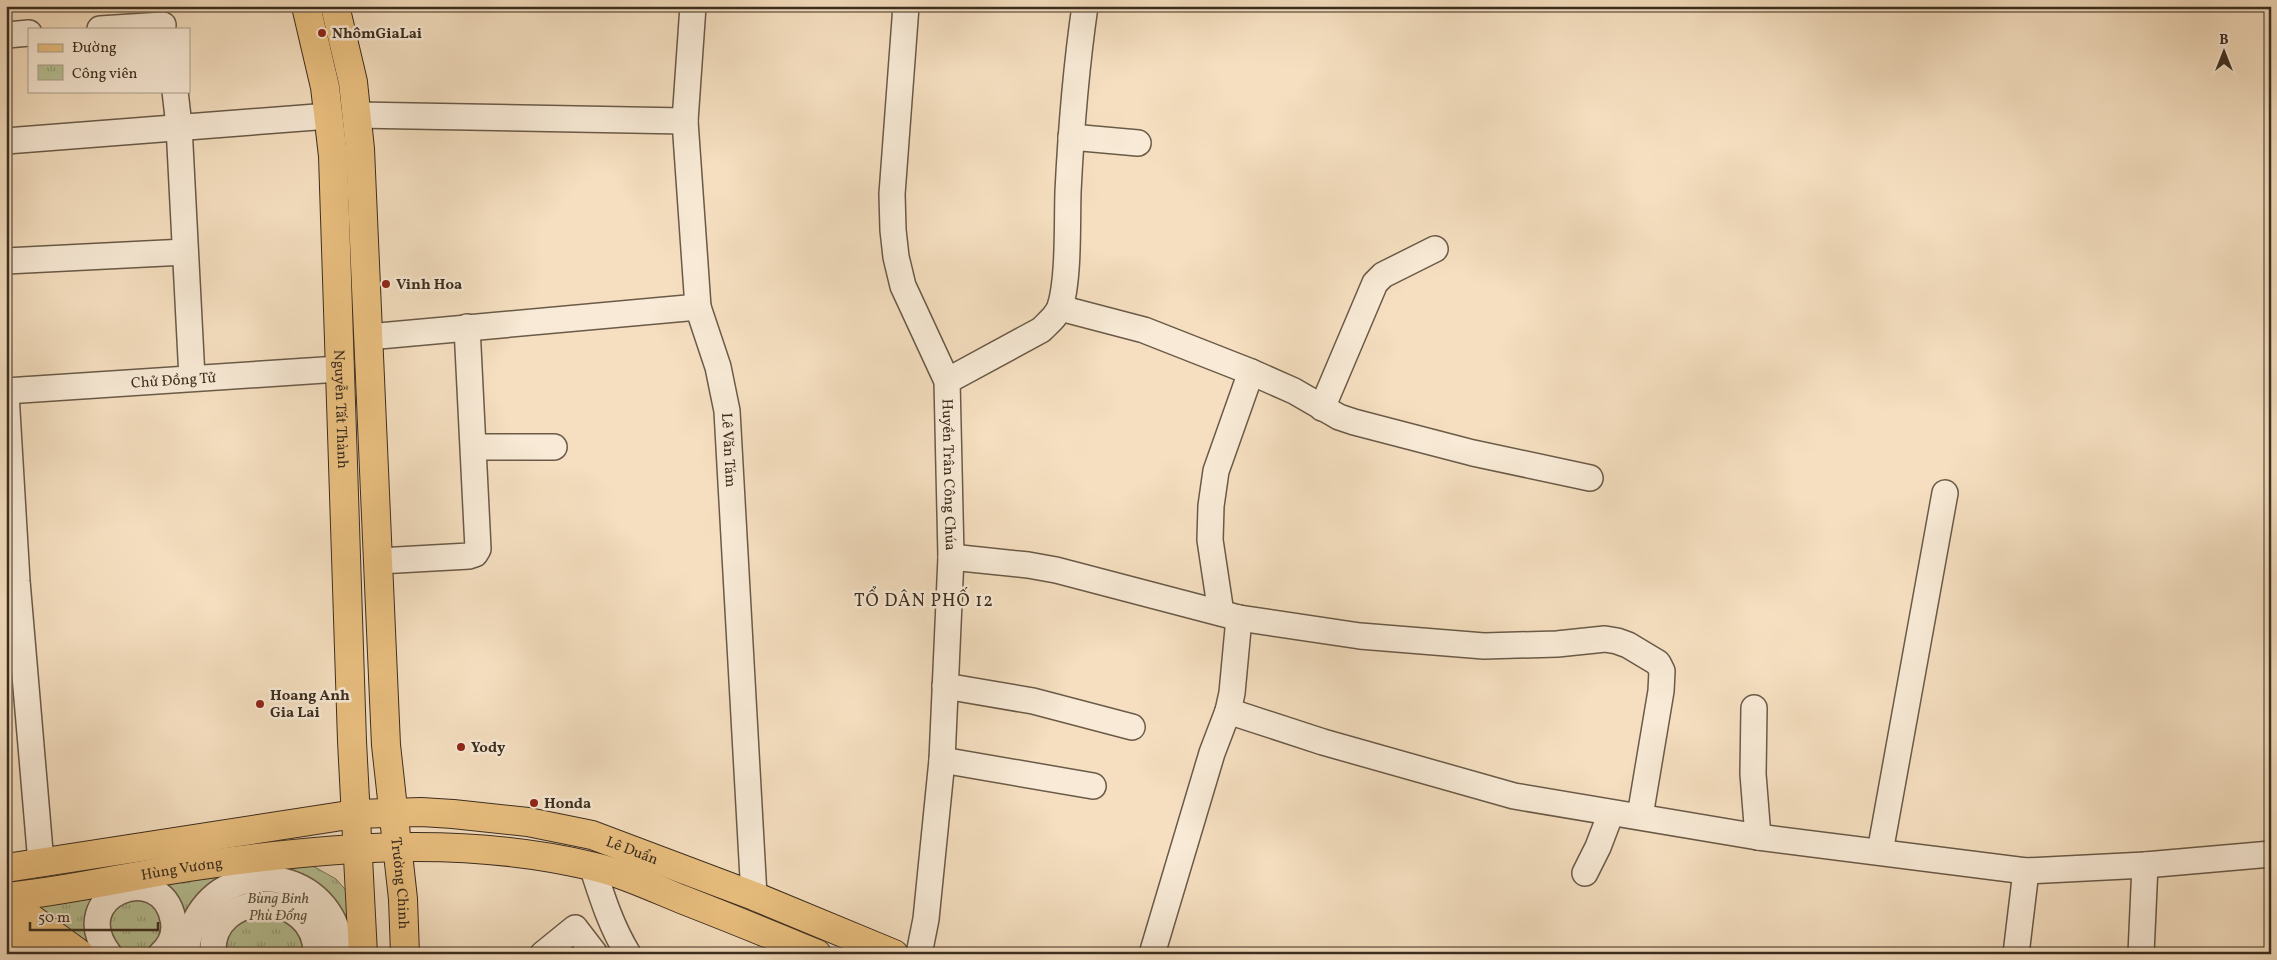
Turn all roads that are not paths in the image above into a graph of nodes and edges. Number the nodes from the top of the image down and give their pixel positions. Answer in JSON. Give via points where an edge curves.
{"nodes":[{"id":1,"x":306,"y":6,"type":"edge"},
{"id":2,"x":335,"y":6,"type":"edge"},
{"id":3,"x":693,"y":6,"type":"edge"},
{"id":4,"x":906,"y":6,"type":"edge"},
{"id":5,"x":1085,"y":6,"type":"edge"},
{"id":6,"x":162,"y":20,"type":"edge"},
{"id":7,"x":107,"y":28,"type":"edge"},
{"id":8,"x":175,"y":92,"type":"edge"},
{"id":9,"x":356,"y":115,"type":"junction"},
{"id":10,"x":329,"y":116,"type":"junction"},
{"id":11,"x":686,"y":121,"type":"junction"},
{"id":12,"x":179,"y":126,"type":"junction"},
{"id":13,"x":1071,"y":137,"type":"junction"},
{"id":14,"x":6,"y":141,"type":"edge"},
{"id":15,"x":1138,"y":143,"type":"dead end"},
{"id":16,"x":1435,"y":249,"type":"dead end"},
{"id":17,"x":185,"y":252,"type":"junction"},
{"id":18,"x":6,"y":261,"type":"edge"},
{"id":19,"x":698,"y":307,"type":"junction"},
{"id":20,"x":1060,"y":308,"type":"junction"},
{"id":21,"x":467,"y":327,"type":"junction"},
{"id":22,"x":368,"y":337,"type":"junction"},
{"id":23,"x":339,"y":369,"type":"junction"},
{"id":24,"x":1251,"y":372,"type":"junction"},
{"id":25,"x":192,"y":378,"type":"junction"},
{"id":26,"x":947,"y":381,"type":"junction"},
{"id":27,"x":6,"y":392,"type":"edge"},
{"id":28,"x":1322,"y":408,"type":"junction"},
{"id":29,"x":474,"y":447,"type":"junction"},
{"id":30,"x":554,"y":447,"type":"dead end"},
{"id":31,"x":1590,"y":478,"type":"dead end"},
{"id":32,"x":1945,"y":492,"type":"dead end"},
{"id":33,"x":951,"y":557,"type":"junction"},
{"id":34,"x":379,"y":561,"type":"junction"},
{"id":35,"x":11,"y":581,"type":"edge"},
{"id":36,"x":1230,"y":616,"type":"junction"},
{"id":37,"x":945,"y":686,"type":"junction"},
{"id":38,"x":1754,"y":708,"type":"dead end"},
{"id":39,"x":1228,"y":711,"type":"junction"},
{"id":40,"x":1132,"y":727,"type":"dead end"},
{"id":41,"x":942,"y":760,"type":"junction"},
{"id":42,"x":1092,"y":786,"type":"dead end"},
{"id":43,"x":394,"y":812,"type":"junction"},
{"id":44,"x":1611,"y":813,"type":"junction"},
{"id":45,"x":356,"y":814,"type":"junction"},
{"id":46,"x":1640,"y":816,"type":"junction"},
{"id":47,"x":1758,"y":837,"type":"junction"},
{"id":48,"x":192,"y":840,"type":"junction"},
{"id":49,"x":398,"y":847,"type":"junction"},
{"id":50,"x":357,"y":848,"type":"junction"},
{"id":51,"x":1880,"y":852,"type":"junction"},
{"id":52,"x":2271,"y":854,"type":"edge"},
{"id":53,"x":41,"y":863,"type":"junction"},
{"id":54,"x":2145,"y":865,"type":"junction"},
{"id":55,"x":196,"y":866,"type":"junction"},
{"id":56,"x":592,"y":866,"type":"junction"},
{"id":57,"x":6,"y":868,"type":"edge"},
{"id":58,"x":2026,"y":871,"type":"junction"},
{"id":59,"x":1585,"y":873,"type":"dead end"},
{"id":60,"x":238,"y":894,"type":"junction"},
{"id":61,"x":754,"y":896,"type":"junction"},
{"id":62,"x":6,"y":898,"type":"edge"},
{"id":63,"x":6,"y":932,"type":"edge"},
{"id":64,"x":38,"y":954,"type":"edge"},
{"id":65,"x":80,"y":954,"type":"edge"},
{"id":66,"x":109,"y":954,"type":"edge"},
{"id":67,"x":161,"y":954,"type":"edge"},
{"id":68,"x":187,"y":954,"type":"edge"},
{"id":69,"x":212,"y":954,"type":"edge"},
{"id":70,"x":316,"y":954,"type":"edge"},
{"id":71,"x":340,"y":954,"type":"edge"},
{"id":72,"x":363,"y":954,"type":"edge"},
{"id":73,"x":406,"y":954,"type":"edge"},
{"id":74,"x":543,"y":954,"type":"edge"},
{"id":75,"x":595,"y":954,"type":"edge"},
{"id":76,"x":628,"y":954,"type":"edge"},
{"id":77,"x":817,"y":954,"type":"edge"},
{"id":78,"x":894,"y":954,"type":"edge"},
{"id":79,"x":919,"y":954,"type":"edge"},
{"id":80,"x":1152,"y":954,"type":"edge"},
{"id":81,"x":2016,"y":954,"type":"edge"},
{"id":82,"x":2141,"y":954,"type":"edge"}],
"edges":[{"from":1,"to":10,"type":"main road","name":"Nguyễn Tất Thành"},
{"from":2,"to":9,"type":"main road","name":"Nguyễn Tất Thành","via":[[353,82]]},
{"from":3,"to":11,"type":"street","name":"Lê Văn Tám"},
{"from":4,"to":26,"type":"street","name":"Huyền Trân Công Chúa","via":[[892,194],[896,257],[903,286]]},
{"from":5,"to":13,"type":"street"},
{"from":6,"to":7,"type":"street"},
{"from":8,"to":12,"type":"street"},
{"from":9,"to":11,"type":"street"},
{"from":9,"to":22,"type":"main road","name":"Nguyễn Tất Thành"},
{"from":10,"to":12,"type":"street"},
{"from":10,"to":23,"type":"main road","name":"Nguyễn Tất Thành"},
{"from":11,"to":19,"type":"street","name":"Lê Văn Tám"},
{"from":12,"to":14,"type":"street"},
{"from":12,"to":17,"type":"street"},
{"from":13,"to":15,"type":"street"},
{"from":13,"to":20,"type":"street","via":[[1065,274]]},
{"from":16,"to":28,"type":"street","via":[[1383,275],[1374,283]]},
{"from":17,"to":18,"type":"street"},
{"from":17,"to":25,"type":"street"},
{"from":19,"to":21,"type":"street"},
{"from":19,"to":61,"type":"street","name":"Lê Văn Tám","via":[[718,366],[727,412]]},
{"from":20,"to":24,"type":"street","via":[[1144,330]]},
{"from":20,"to":26,"type":"street","via":[[1041,330]]},
{"from":21,"to":22,"type":"street"},
{"from":21,"to":29,"type":"street"},
{"from":22,"to":34,"type":"main road","name":"Nguyễn Tất Thành"},
{"from":23,"to":25,"type":"street","name":"Chử Đồng Tử"},
{"from":23,"to":45,"type":"main road","name":"Nguyễn Tất Thành"},
{"from":24,"to":28,"type":"street"},
{"from":24,"to":36,"type":"street","via":[[1216,471],[1211,506],[1210,540]]},
{"from":25,"to":27,"type":"street","name":"Chử Đồng Tử"},
{"from":26,"to":33,"type":"street","name":"Huyền Trân Công Chúa"},
{"from":27,"to":35,"type":"street"},
{"from":28,"to":31,"type":"street","via":[[1354,422],[1464,451]]},
{"from":29,"to":30,"type":"street"},
{"from":29,"to":34,"type":"street","via":[[479,540],[475,554]]},
{"from":32,"to":51,"type":"street"},
{"from":33,"to":36,"type":"street","via":[[1056,570]]},
{"from":33,"to":37,"type":"street","name":"Huyền Trân Công Chúa"},
{"from":34,"to":43,"type":"main road","name":"Nguyễn Tất Thành","via":[[386,745]]},
{"from":35,"to":53,"type":"street"},
{"from":36,"to":39,"type":"street","via":[[1232,694]]},
{"from":36,"to":46,"type":"street","via":[[1360,636],[1457,644],[1513,646],[1605,640],[1628,645],[1658,664],[1662,671]]},
{"from":37,"to":40,"type":"street","via":[[1033,701]]},
{"from":37,"to":41,"type":"street","name":"Huyền Trân Công Chúa"},
{"from":38,"to":47,"type":"street","via":[[1753,774]]},
{"from":39,"to":44,"type":"street","via":[[1514,796]]},
{"from":39,"to":80,"type":"street","via":[[1212,753]]},
{"from":41,"to":42,"type":"street"},
{"from":41,"to":79,"type":"street","name":"Huyền Trân Công Chúa","via":[[926,919]]},
{"from":43,"to":45,"type":"main road","name":"Lê Duẩn"},
{"from":43,"to":49,"type":"main road","name":"Trường Chinh"},
{"from":43,"to":61,"type":"main road","name":"Lê Duẩn","via":[[453,814],[563,827]]},
{"from":44,"to":46,"type":"street"},
{"from":44,"to":59,"type":"street"},
{"from":45,"to":48,"type":"main road","name":"Hùng Vương"},
{"from":45,"to":50,"type":"main road"},
{"from":46,"to":47,"type":"street"},
{"from":47,"to":51,"type":"street"},
{"from":48,"to":53,"type":"main road","name":"Hùng Vương"},
{"from":48,"to":55,"type":"main road"},
{"from":49,"to":50,"type":"main road","name":"Lê Duẩn"},
{"from":49,"to":56,"type":"main road","name":"Lê Duẩn","via":[[526,853]]},
{"from":49,"to":73,"type":"main road","name":"Trường Chinh"},
{"from":50,"to":60,"type":"main road","name":"Hùng Vương"},
{"from":50,"to":72,"type":"main road"},
{"from":51,"to":58,"type":"street"},
{"from":52,"to":54,"type":"street"},
{"from":53,"to":57,"type":"main road","name":"Hùng Vương"},
{"from":54,"to":58,"type":"street"},
{"from":54,"to":82,"type":"street"},
{"from":55,"to":60,"type":"main road","name":"Hùng Vương"},
{"from":55,"to":62,"type":"main road","name":"Hùng Vương"},
{"from":56,"to":76,"type":"street","via":[[604,906]]},
{"from":56,"to":77,"type":"main road","name":"Lê Duẩn","via":[[627,877]]},
{"from":58,"to":81,"type":"street"},
{"from":60,"to":68,"type":"street","via":[[225,888],[206,904],[192,925]]},
{"from":60,"to":69,"type":"street","via":[[218,930]]},
{"from":60,"to":70,"type":"street","via":[[291,910],[304,921],[312,935]]},
{"from":60,"to":71,"type":"street","via":[[248,879],[273,878],[304,889],[332,918],[340,942]]},
{"from":61,"to":78,"type":"main road","name":"Lê Duẩn"},
{"from":62,"to":65,"type":"main road","name":"Hùng Vương"},
{"from":63,"to":64,"type":"main road"},
{"from":66,"to":67,"type":"street","via":[[101,944],[97,919],[109,898],[131,887],[156,893],[172,912],[172,938]]},
{"from":74,"to":75,"type":"street","via":[[575,928]]}]}
